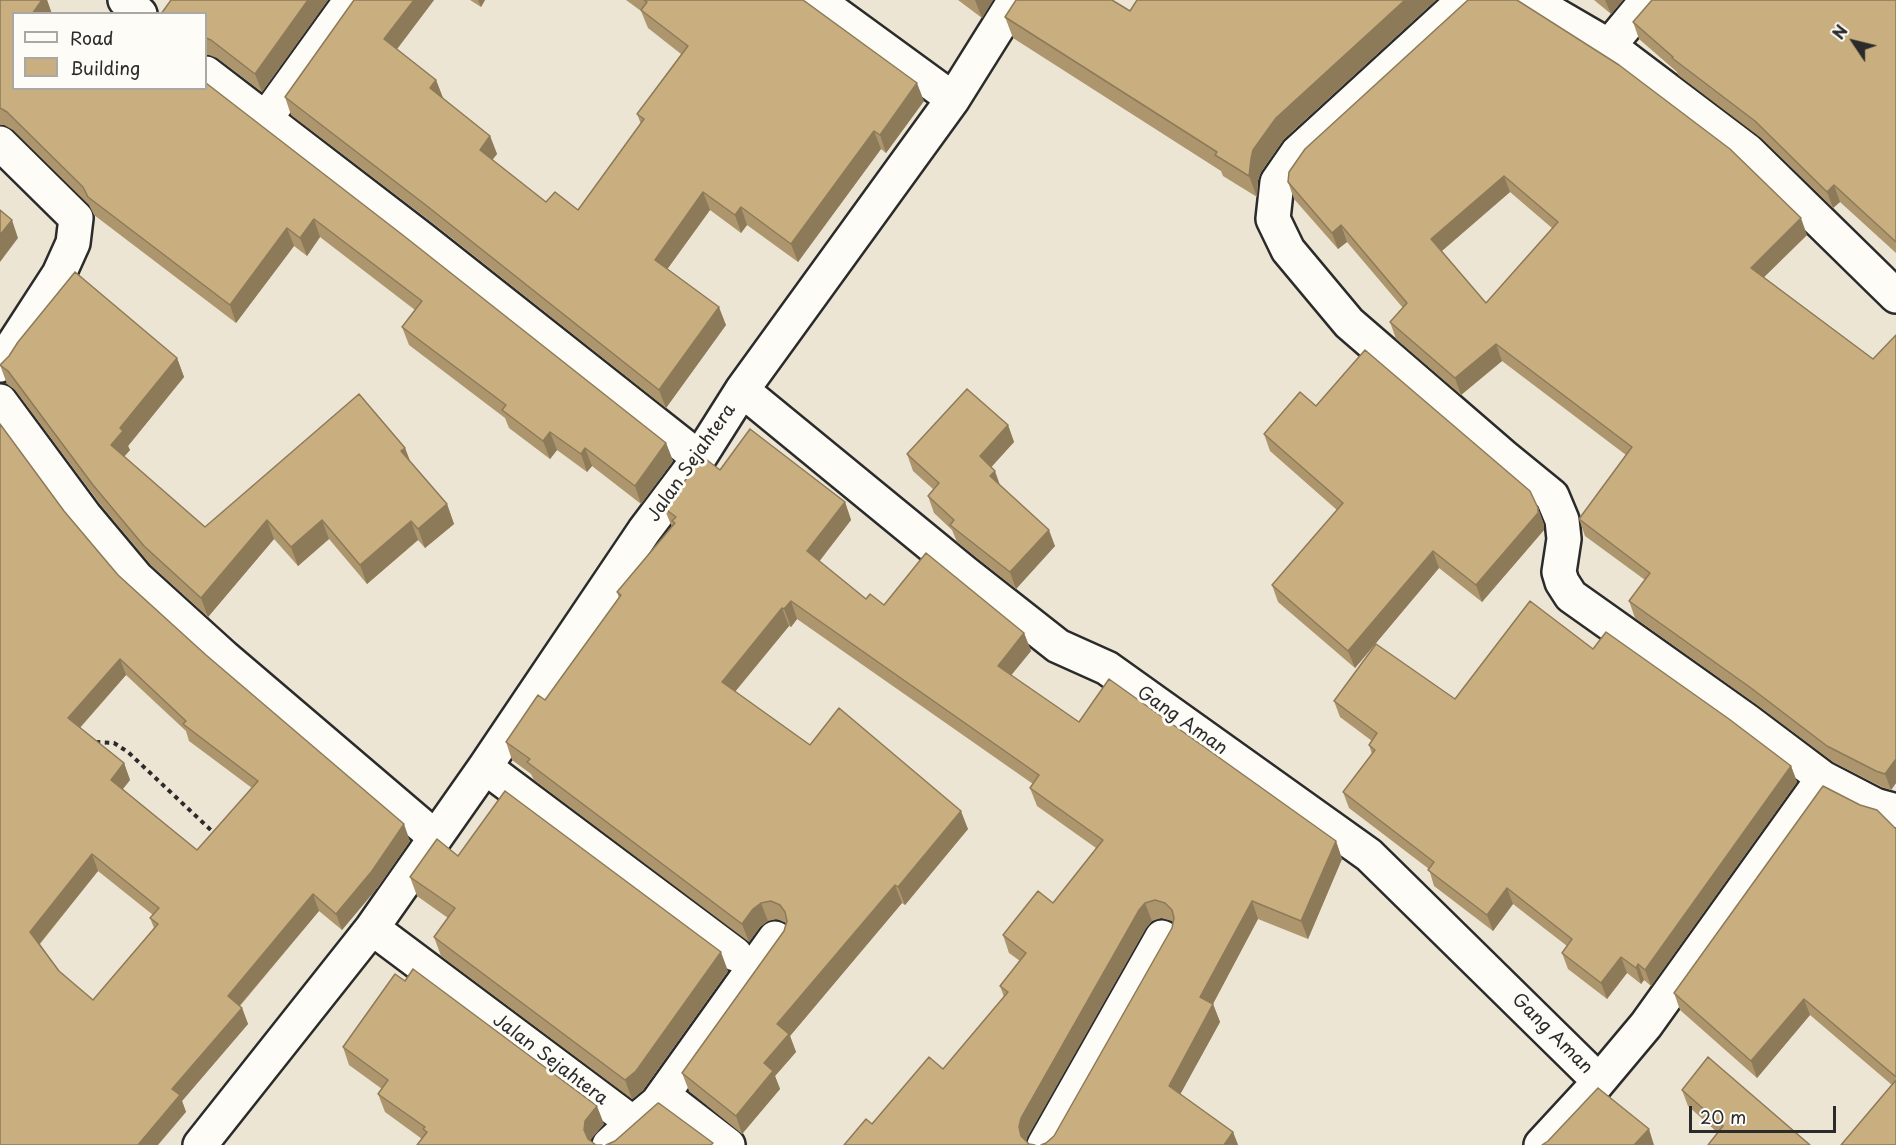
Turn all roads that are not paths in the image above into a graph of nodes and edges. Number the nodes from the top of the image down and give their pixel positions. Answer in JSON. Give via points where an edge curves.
{"nodes":[{"id":1,"x":125,"y":0,"type":"edge"},
{"id":2,"x":351,"y":0,"type":"edge"},
{"id":3,"x":817,"y":0,"type":"edge"},
{"id":4,"x":1015,"y":0,"type":"edge"},
{"id":5,"x":1464,"y":0,"type":"edge"},
{"id":6,"x":1530,"y":0,"type":"edge"},
{"id":7,"x":1647,"y":0,"type":"edge"},
{"id":8,"x":138,"y":12,"type":"edge"},
{"id":9,"x":1609,"y":46,"type":"junction"},
{"id":10,"x":207,"y":74,"type":"edge"},
{"id":11,"x":953,"y":99,"type":"junction"},
{"id":12,"x":266,"y":118,"type":"junction"},
{"id":13,"x":0,"y":143,"type":"edge"},
{"id":14,"x":1896,"y":296,"type":"edge"},
{"id":15,"x":0,"y":365,"type":"edge"},
{"id":16,"x":742,"y":390,"type":"junction"},
{"id":17,"x":0,"y":401,"type":"edge"},
{"id":18,"x":699,"y":458,"type":"junction"},
{"id":19,"x":485,"y":767,"type":"junction"},
{"id":20,"x":1822,"y":778,"type":"junction"},
{"id":21,"x":1896,"y":811,"type":"edge"},
{"id":22,"x":435,"y":837,"type":"junction"},
{"id":23,"x":372,"y":928,"type":"junction"},
{"id":24,"x":1162,"y":937,"type":"dead end"},
{"id":25,"x":775,"y":938,"type":"dead end"},
{"id":26,"x":735,"y":954,"type":"dead end"},
{"id":27,"x":1599,"y":1081,"type":"junction"},
{"id":28,"x":645,"y":1113,"type":"junction"},
{"id":29,"x":200,"y":1145,"type":"edge"},
{"id":30,"x":609,"y":1145,"type":"edge"},
{"id":31,"x":728,"y":1145,"type":"edge"},
{"id":32,"x":1044,"y":1145,"type":"edge"},
{"id":33,"x":1541,"y":1145,"type":"edge"}],
"edges":[{"from":1,"to":8,"type":"street"},
{"from":2,"to":12,"type":"street"},
{"from":3,"to":11,"type":"street"},
{"from":4,"to":11,"type":"street","name":"Jalan Sejahtera"},
{"from":5,"to":20,"type":"street","via":[[1297,153],[1277,182],[1273,219],[1287,250],[1349,323],[1552,496],[1562,520],[1564,539],[1559,572],[1571,596]]},
{"from":6,"to":9,"type":"street"},
{"from":7,"to":9,"type":"street"},
{"from":9,"to":14,"type":"street","via":[[1748,151]]},
{"from":10,"to":12,"type":"street"},
{"from":11,"to":16,"type":"street","name":"Jalan Sejahtera"},
{"from":12,"to":18,"type":"street"},
{"from":13,"to":15,"type":"street","via":[[76,218],[73,243],[59,274]]},
{"from":16,"to":18,"type":"street","name":"Jalan Sejahtera"},
{"from":16,"to":27,"type":"street","name":"Gang Aman","via":[[1058,646],[1107,668],[1369,855]]},
{"from":17,"to":22,"type":"street","via":[[85,516],[137,578]]},
{"from":18,"to":19,"type":"street","name":"Jalan Sejahtera","via":[[644,531]]},
{"from":19,"to":22,"type":"street","name":"Jalan Sejahtera"},
{"from":19,"to":26,"type":"street"},
{"from":20,"to":21,"type":"street","via":[[1875,805]]},
{"from":20,"to":27,"type":"street","via":[[1646,1025]]},
{"from":22,"to":23,"type":"street","name":"Jalan Sejahtera"},
{"from":23,"to":28,"type":"street","name":"Jalan Sejahtera"},
{"from":23,"to":29,"type":"street","name":"Jalan Sejahtera"},
{"from":24,"to":32,"type":"street"},
{"from":25,"to":28,"type":"street"},
{"from":27,"to":33,"type":"street"},
{"from":28,"to":30,"type":"street"},
{"from":28,"to":31,"type":"street","name":"Jalan Sejahtera","via":[[664,1101],[676,1105]]}]}
